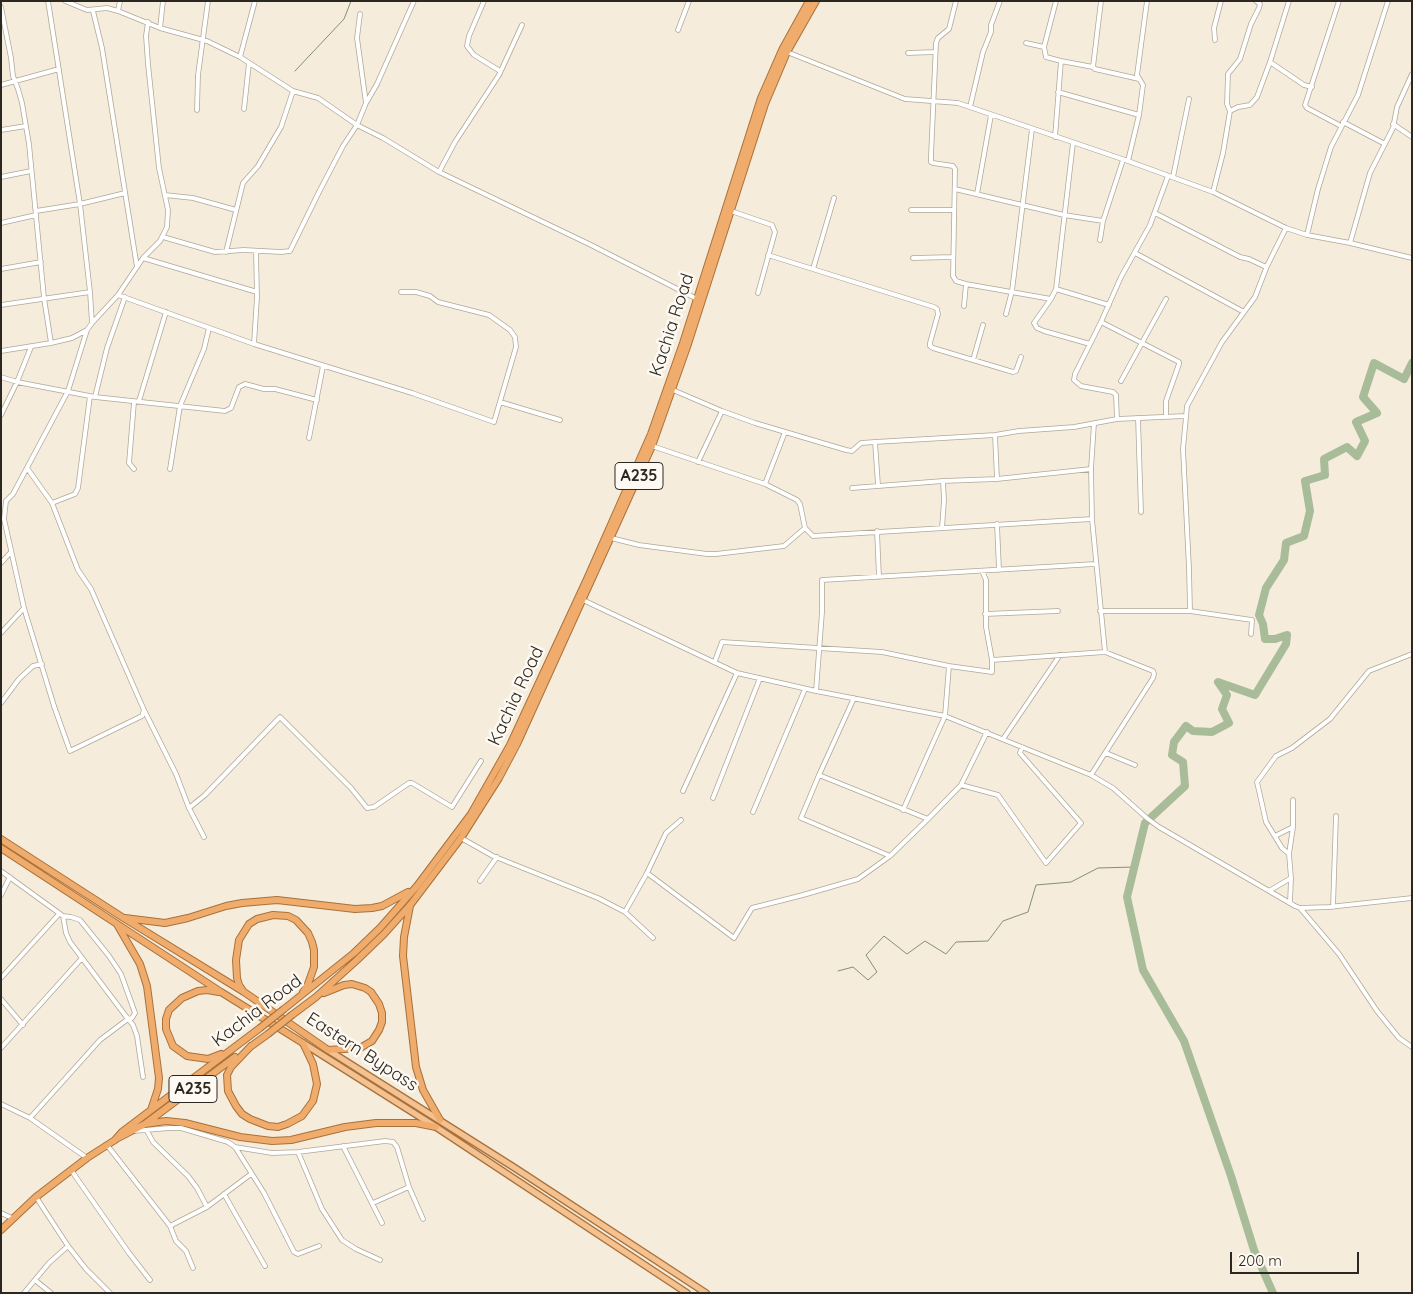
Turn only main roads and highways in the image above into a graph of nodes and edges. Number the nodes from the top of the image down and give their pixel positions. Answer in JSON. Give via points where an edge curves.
{"nodes":[{"id":1,"x":809,"y":1,"type":"edge"},
{"id":2,"x":816,"y":1,"type":"edge"},
{"id":3,"x":568,"y":628,"type":"junction"},
{"id":4,"x":1,"y":838,"type":"edge"},
{"id":5,"x":1,"y":848,"type":"edge"},
{"id":6,"x":420,"y":885,"type":"junction"},
{"id":7,"x":411,"y":904,"type":"junction"},
{"id":8,"x":122,"y":917,"type":"junction"},
{"id":9,"x":116,"y":923,"type":"junction"},
{"id":10,"x":221,"y":992,"type":"junction"},
{"id":11,"x":244,"y":992,"type":"junction"},
{"id":12,"x":316,"y":997,"type":"junction"},
{"id":13,"x":300,"y":998,"type":"junction"},
{"id":14,"x":303,"y":1043,"type":"junction"},
{"id":15,"x":252,"y":1046,"type":"junction"},
{"id":16,"x":328,"y":1050,"type":"junction"},
{"id":17,"x":227,"y":1052,"type":"junction"},
{"id":18,"x":150,"y":1110,"type":"junction"},
{"id":19,"x":440,"y":1120,"type":"junction"},
{"id":20,"x":146,"y":1127,"type":"junction"},
{"id":21,"x":436,"y":1127,"type":"junction"},
{"id":22,"x":115,"y":1140,"type":"junction"},
{"id":23,"x":1,"y":1230,"type":"edge"},
{"id":24,"x":687,"y":1293,"type":"edge"},
{"id":25,"x":706,"y":1293,"type":"edge"}],
"edges":[{"from":1,"to":3,"type":"highway","name":"Kachia Road","number":"A235","via":[[761,98],[666,392]]},
{"from":2,"to":3,"type":"highway","name":"Kachia Road","number":"A235","via":[[787,52],[762,113],[652,446]]},
{"from":3,"to":6,"type":"highway","name":"Kachia Road","number":"A235","via":[[501,762],[471,814]]},
{"from":3,"to":6,"type":"highway","name":"Kachia Road","number":"A235","via":[[512,753],[461,838]]},
{"from":4,"to":8,"type":"highway","name":"Eastern Bypass"},
{"from":5,"to":9,"type":"highway","name":"Eastern Bypass"},
{"from":6,"to":7,"type":"highway","name":"Kachia Road","number":"A235"},
{"from":6,"to":8,"type":"highway","via":[[399,898],[372,908],[277,900],[226,906],[165,922]]},
{"from":6,"to":13,"type":"highway","name":"Kachia Road","number":"A235","via":[[354,953]]},
{"from":7,"to":12,"type":"highway","name":"Kachia Road","number":"A235","via":[[358,960]]},
{"from":7,"to":19,"type":"highway","via":[[404,937],[404,975],[416,1067],[423,1090]]},
{"from":8,"to":11,"type":"highway","name":"Eastern Bypass"},
{"from":9,"to":10,"type":"highway","name":"Eastern Bypass"},
{"from":9,"to":18,"type":"highway","via":[[140,964],[147,986],[159,1078]]},
{"from":10,"to":14,"type":"highway","name":"Eastern Bypass"},
{"from":10,"to":17,"type":"highway","via":[[198,991],[182,998],[169,1010],[166,1029],[173,1046],[187,1056],[208,1059]]},
{"from":11,"to":13,"type":"highway","via":[[237,978],[239,940],[249,924],[257,919],[281,915],[303,926],[314,950],[314,967]]},
{"from":11,"to":16,"type":"highway","name":"Eastern Bypass"},
{"from":12,"to":15,"type":"highway","number":"A235","bridge":true},
{"from":12,"to":16,"type":"highway","via":[[344,985],[359,985],[371,992],[380,1004],[382,1022],[376,1036],[366,1046]]},
{"from":13,"to":17,"type":"highway","name":"Kachia Road","number":"A235","bridge":true},
{"from":14,"to":15,"type":"highway","via":[[316,1074],[316,1092],[302,1116],[278,1127],[260,1124],[242,1114],[230,1098],[227,1075]]},
{"from":14,"to":21,"type":"main road","name":"Eastern Bypass"},
{"from":15,"to":20,"type":"highway","number":"A235"},
{"from":16,"to":19,"type":"main road","name":"Eastern Bypass"},
{"from":17,"to":18,"type":"highway","name":"Kachia Road","number":"A235"},
{"from":18,"to":22,"type":"highway","name":"Kachia Road","number":"A235"},
{"from":19,"to":25,"type":"main road","name":"Eastern Bypass"},
{"from":20,"to":21,"type":"highway","via":[[185,1122],[240,1137],[272,1141],[376,1123],[416,1123]]},
{"from":20,"to":22,"type":"highway","number":"A235"},
{"from":21,"to":24,"type":"main road","name":"Eastern Bypass"},
{"from":22,"to":23,"type":"highway","name":"Kachia Road","number":"A235","via":[[36,1197]]}]}
